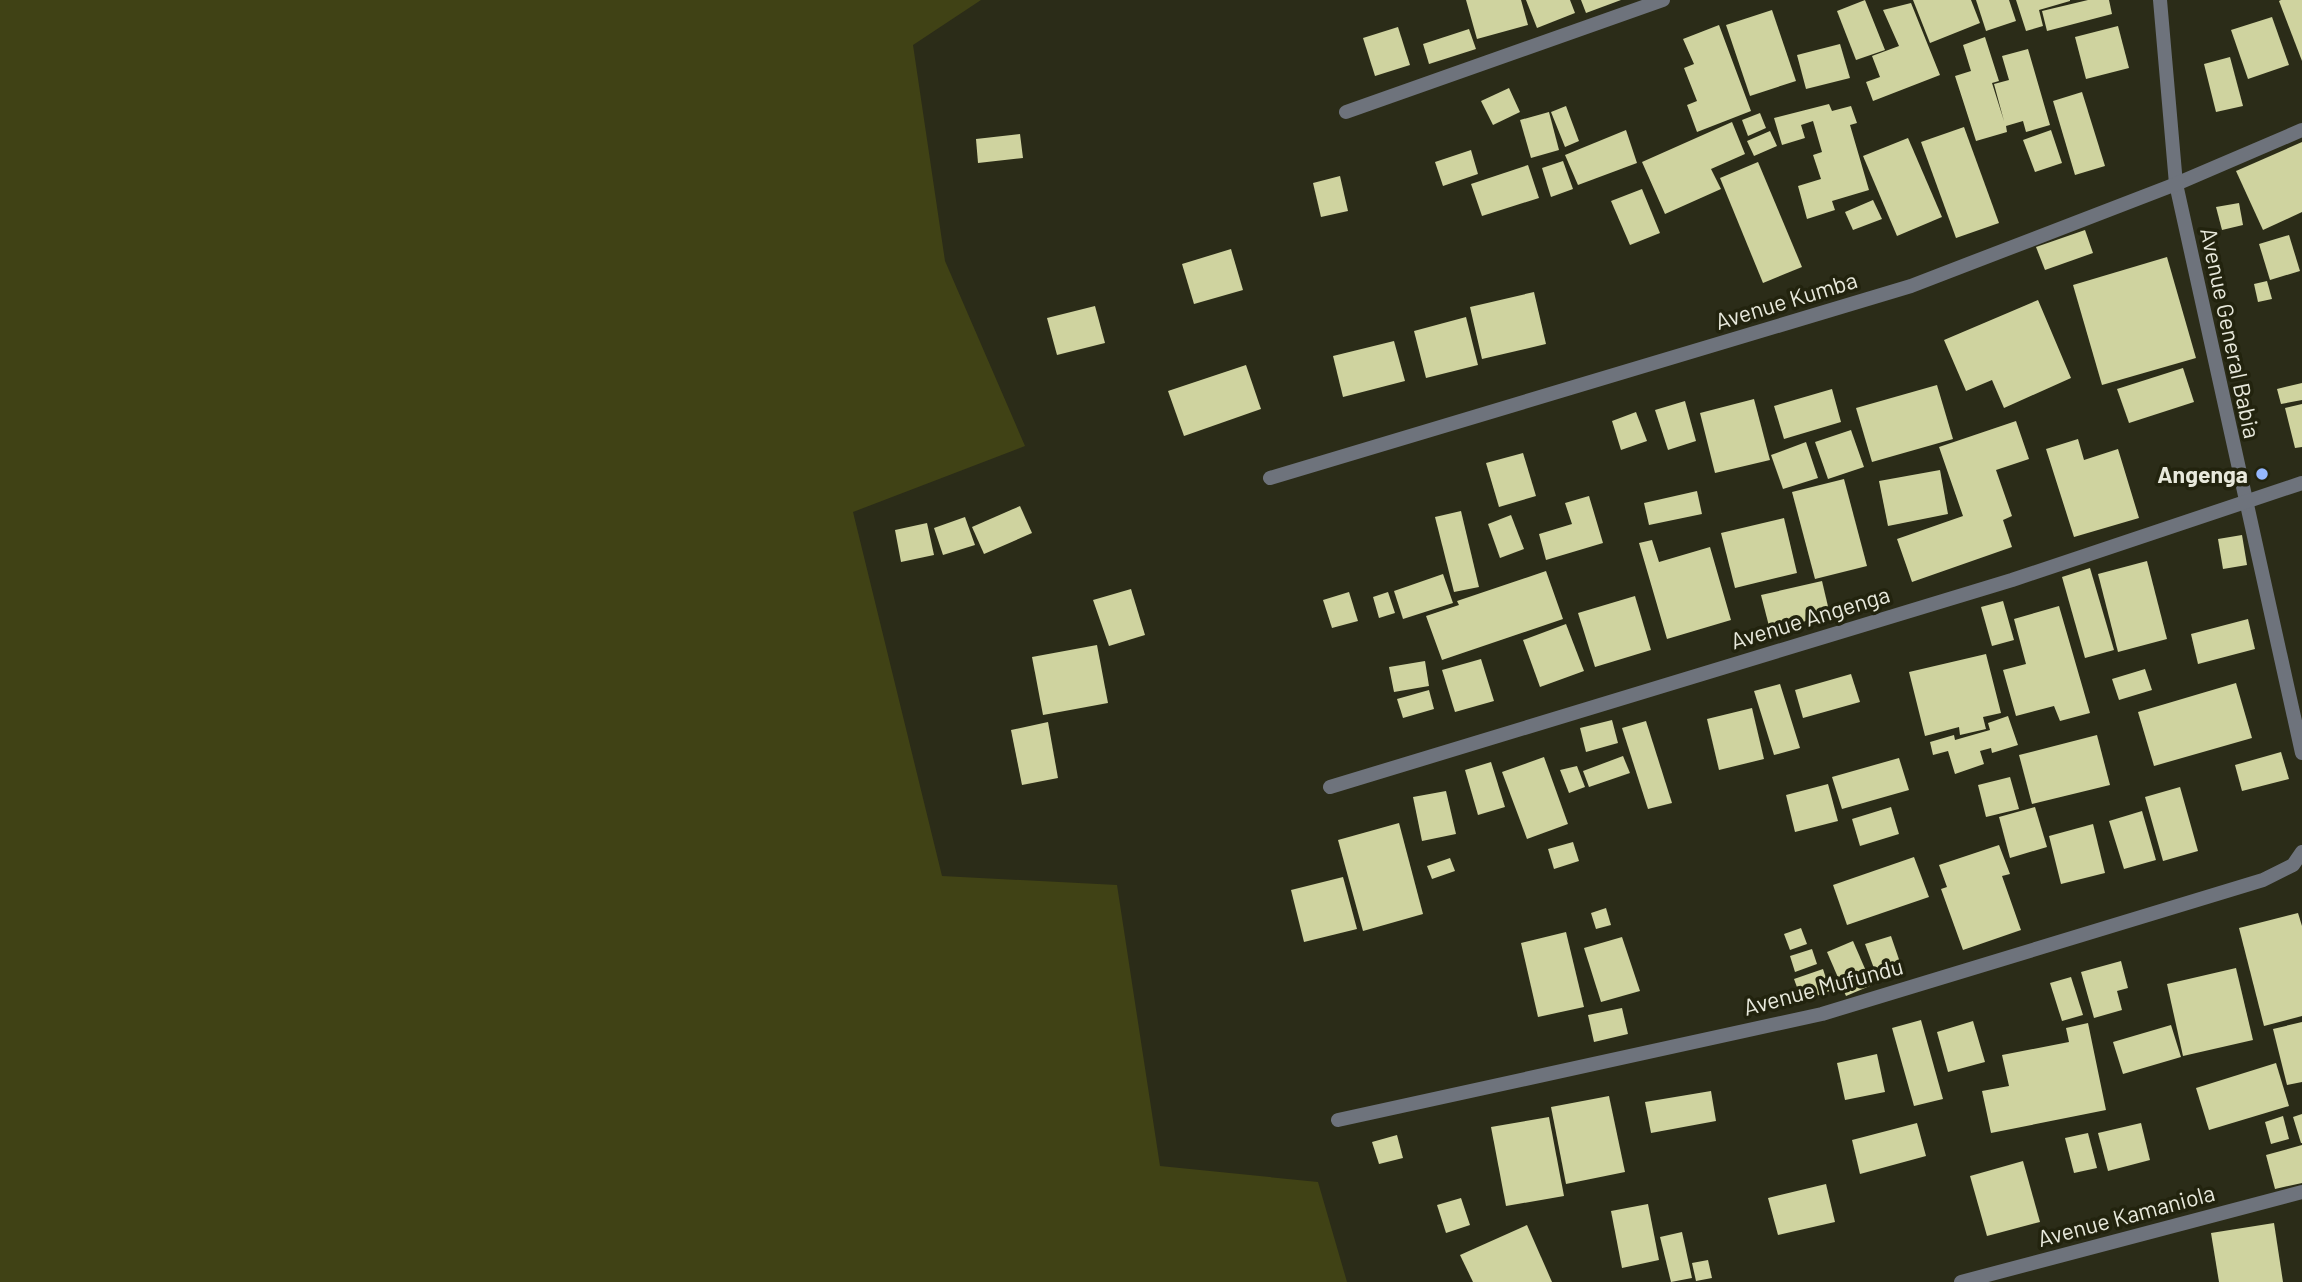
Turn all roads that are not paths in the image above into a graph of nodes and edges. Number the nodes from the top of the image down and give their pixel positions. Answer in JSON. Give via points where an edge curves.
{"nodes":[{"id":1,"x":1663,"y":0,"type":"edge"},
{"id":2,"x":2160,"y":0,"type":"edge"},
{"id":3,"x":1346,"y":112,"type":"dead end"},
{"id":4,"x":2302,"y":130,"type":"edge"},
{"id":5,"x":2176,"y":184,"type":"junction"},
{"id":6,"x":1270,"y":478,"type":"dead end"},
{"id":7,"x":2302,"y":483,"type":"edge"},
{"id":8,"x":2244,"y":503,"type":"junction"},
{"id":9,"x":2302,"y":753,"type":"edge"},
{"id":10,"x":1330,"y":787,"type":"dead end"},
{"id":11,"x":2302,"y":852,"type":"edge"},
{"id":12,"x":1338,"y":1120,"type":"dead end"},
{"id":13,"x":2302,"y":1192,"type":"edge"},
{"id":14,"x":1961,"y":1282,"type":"edge"}],
"edges":[{"from":1,"to":3,"type":"street"},
{"from":2,"to":5,"type":"street","name":"Avenue General Babia"},
{"from":4,"to":5,"type":"street","name":"Avenue Kumba"},
{"from":5,"to":6,"type":"street","name":"Avenue Kumba","via":[[1910,286]]},
{"from":5,"to":8,"type":"street","name":"Avenue General Babia"},
{"from":7,"to":8,"type":"street","name":"Avenue Angenga"},
{"from":8,"to":9,"type":"street","name":"Avenue General Babia"},
{"from":8,"to":10,"type":"street","name":"Avenue Angenga","via":[[2012,580]]},
{"from":11,"to":12,"type":"street","name":"Avenue Mufundu","via":[[2293,865],[2263,880],[1822,1014]]},
{"from":13,"to":14,"type":"street","name":"Avenue Kamaniola"}]}
